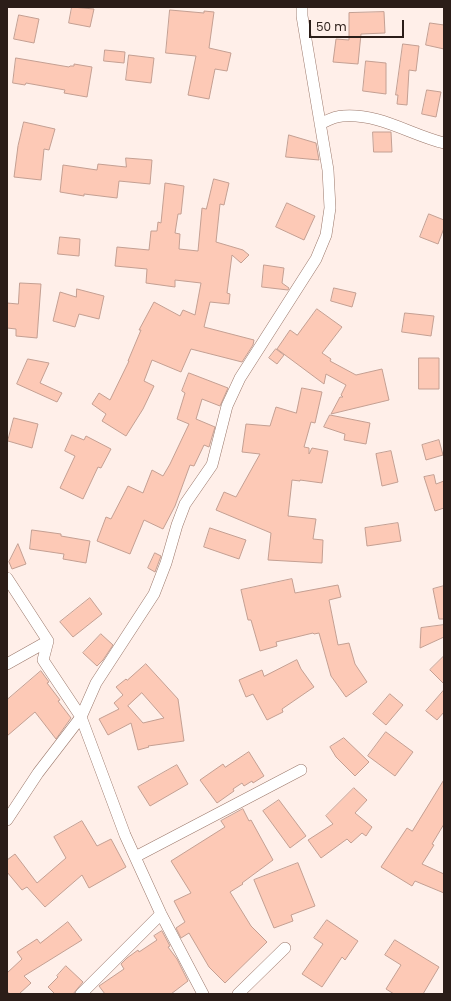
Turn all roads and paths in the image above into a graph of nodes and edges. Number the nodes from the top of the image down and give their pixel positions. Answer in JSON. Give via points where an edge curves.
{"nodes":[{"id":1,"x":302,"y":7,"type":"edge"},
{"id":2,"x":320,"y":124,"type":"junction"},
{"id":3,"x":444,"y":143,"type":"edge"},
{"id":4,"x":7,"y":578,"type":"edge"},
{"id":5,"x":48,"y":641,"type":"junction"},
{"id":6,"x":7,"y":664,"type":"edge"},
{"id":7,"x":81,"y":717,"type":"junction"},
{"id":8,"x":301,"y":770,"type":"dead end"},
{"id":9,"x":7,"y":820,"type":"edge"},
{"id":10,"x":135,"y":857,"type":"junction"},
{"id":11,"x":161,"y":914,"type":"junction"},
{"id":12,"x":285,"y":948,"type":"dead end"},
{"id":13,"x":81,"y":994,"type":"edge"},
{"id":14,"x":203,"y":994,"type":"edge"},
{"id":15,"x":238,"y":994,"type":"edge"}],
"edges":[{"from":1,"to":2,"type":"street"},
{"from":2,"to":3,"type":"street","via":[[333,118],[360,116],[392,124]]},
{"from":2,"to":7,"type":"street","via":[[328,170],[330,208],[326,234],[316,259],[240,378],[227,406],[212,465],[185,504],[154,594],[96,683]]},
{"from":4,"to":5,"type":"street"},
{"from":5,"to":6,"type":"street"},
{"from":5,"to":7,"type":"street","via":[[43,660]]},
{"from":7,"to":9,"type":"street","via":[[38,773]]},
{"from":7,"to":10,"type":"street"},
{"from":8,"to":10,"type":"street"},
{"from":10,"to":11,"type":"street"},
{"from":11,"to":13,"type":"street"},
{"from":11,"to":14,"type":"street"},
{"from":12,"to":15,"type":"street"}]}
